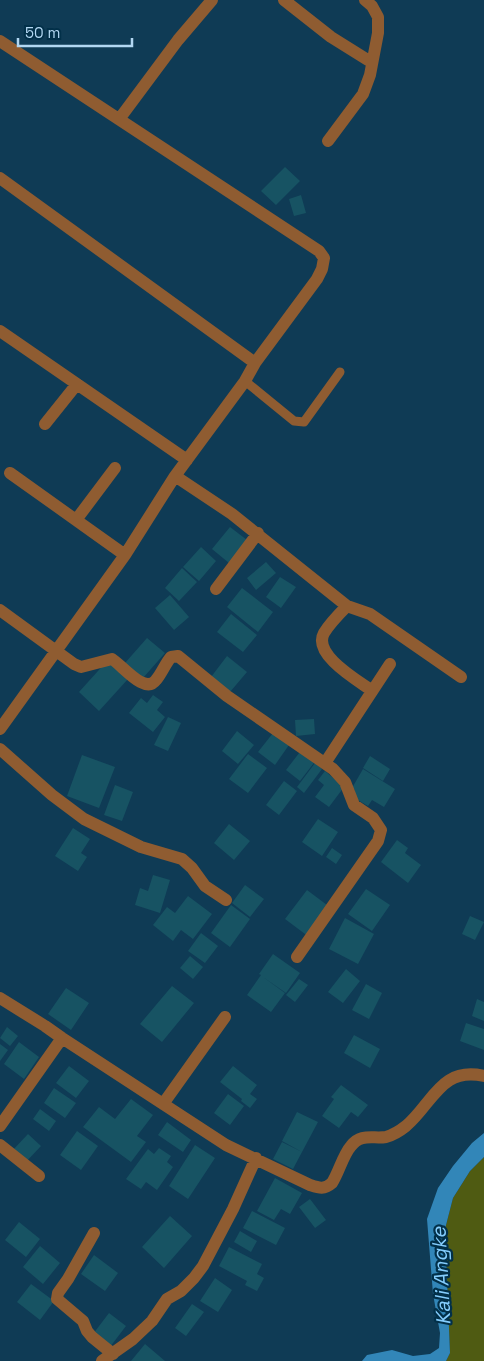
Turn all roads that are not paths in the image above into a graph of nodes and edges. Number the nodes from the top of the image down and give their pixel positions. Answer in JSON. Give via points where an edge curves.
{"nodes":[{"id":1,"x":212,"y":0,"type":"edge"},
{"id":2,"x":284,"y":0,"type":"edge"},
{"id":3,"x":365,"y":0,"type":"edge"},
{"id":4,"x":0,"y":41,"type":"edge"},
{"id":5,"x":371,"y":62,"type":"junction"},
{"id":6,"x":120,"y":118,"type":"junction"},
{"id":7,"x":328,"y":141,"type":"dead end"},
{"id":8,"x":0,"y":178,"type":"edge"},
{"id":9,"x":0,"y":331,"type":"edge"},
{"id":10,"x":255,"y":363,"type":"junction"},
{"id":11,"x":340,"y":372,"type":"dead end"},
{"id":12,"x":245,"y":381,"type":"junction"},
{"id":13,"x":76,"y":384,"type":"junction"},
{"id":14,"x":45,"y":424,"type":"dead end"},
{"id":15,"x":187,"y":460,"type":"junction"},
{"id":16,"x":115,"y":468,"type":"dead end"},
{"id":17,"x":10,"y":472,"type":"dead end"},
{"id":18,"x":174,"y":476,"type":"junction"},
{"id":19,"x":76,"y":520,"type":"junction"},
{"id":20,"x":258,"y":533,"type":"junction"},
{"id":21,"x":125,"y":555,"type":"junction"},
{"id":22,"x":216,"y":589,"type":"dead end"},
{"id":23,"x":347,"y":606,"type":"junction"},
{"id":24,"x":0,"y":610,"type":"edge"},
{"id":25,"x":57,"y":651,"type":"junction"},
{"id":26,"x":390,"y":664,"type":"dead end"},
{"id":27,"x":461,"y":678,"type":"dead end"},
{"id":28,"x":371,"y":690,"type":"junction"},
{"id":29,"x":0,"y":730,"type":"edge"},
{"id":30,"x":0,"y":749,"type":"edge"},
{"id":31,"x":325,"y":763,"type":"junction"},
{"id":32,"x":226,"y":900,"type":"dead end"},
{"id":33,"x":297,"y":958,"type":"dead end"},
{"id":34,"x":0,"y":998,"type":"edge"},
{"id":35,"x":225,"y":1017,"type":"dead end"},
{"id":36,"x":62,"y":1038,"type":"junction"},
{"id":37,"x":484,"y":1076,"type":"edge"},
{"id":38,"x":163,"y":1104,"type":"junction"},
{"id":39,"x":0,"y":1126,"type":"edge"},
{"id":40,"x":0,"y":1145,"type":"edge"},
{"id":41,"x":256,"y":1158,"type":"junction"},
{"id":42,"x":39,"y":1176,"type":"dead end"},
{"id":43,"x":94,"y":1232,"type":"dead end"},
{"id":44,"x":108,"y":1357,"type":"edge"}],
"edges":[{"from":1,"to":6,"type":"street"},
{"from":2,"to":5,"type":"street","via":[[331,37]]},
{"from":3,"to":5,"type":"street","via":[[378,17]]},
{"from":4,"to":6,"type":"street"},
{"from":5,"to":7,"type":"street","via":[[363,94]]},
{"from":6,"to":10,"type":"street","via":[[319,251],[324,258],[317,279]]},
{"from":8,"to":10,"type":"street"},
{"from":9,"to":13,"type":"street"},
{"from":10,"to":12,"type":"street"},
{"from":11,"to":12,"type":"lane","via":[[304,422],[294,421]]},
{"from":12,"to":15,"type":"street"},
{"from":13,"to":14,"type":"street"},
{"from":13,"to":15,"type":"street"},
{"from":15,"to":18,"type":"street"},
{"from":16,"to":19,"type":"street"},
{"from":17,"to":19,"type":"street"},
{"from":18,"to":20,"type":"street"},
{"from":18,"to":21,"type":"street"},
{"from":19,"to":21,"type":"street"},
{"from":20,"to":22,"type":"street"},
{"from":20,"to":23,"type":"street"},
{"from":21,"to":25,"type":"street"},
{"from":23,"to":27,"type":"street","via":[[370,614]]},
{"from":23,"to":28,"type":"street","via":[[323,635],[322,644],[334,662]]},
{"from":24,"to":25,"type":"street"},
{"from":25,"to":29,"type":"street"},
{"from":25,"to":31,"type":"street","via":[[81,666],[112,659],[146,685],[156,680],[171,657],[178,656],[227,696]]},
{"from":26,"to":28,"type":"street"},
{"from":28,"to":31,"type":"street"},
{"from":30,"to":32,"type":"street","via":[[84,819],[141,847],[182,858],[205,886]]},
{"from":31,"to":33,"type":"street","via":[[345,782],[354,805],[373,818],[381,830],[378,841]]},
{"from":34,"to":36,"type":"street"},
{"from":35,"to":38,"type":"street"},
{"from":36,"to":38,"type":"street"},
{"from":36,"to":39,"type":"street"},
{"from":37,"to":41,"type":"street","via":[[456,1076],[444,1083],[420,1113],[396,1133],[358,1139],[327,1187],[310,1185]]},
{"from":38,"to":41,"type":"street","via":[[226,1144]]},
{"from":40,"to":42,"type":"street"},
{"from":41,"to":44,"type":"street","via":[[203,1266],[133,1339]]},
{"from":43,"to":44,"type":"street","via":[[57,1299],[83,1321]]}]}
